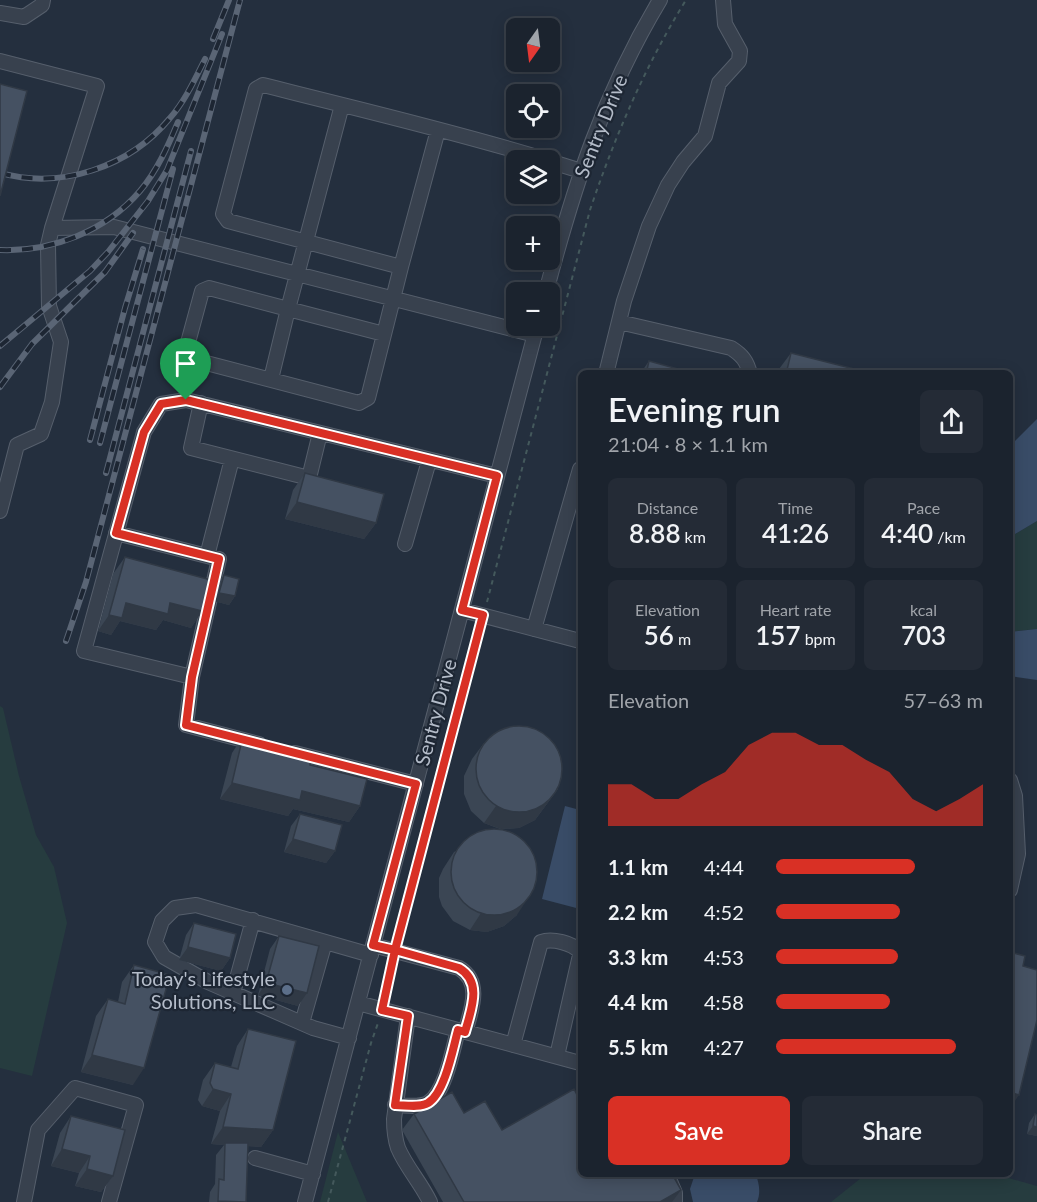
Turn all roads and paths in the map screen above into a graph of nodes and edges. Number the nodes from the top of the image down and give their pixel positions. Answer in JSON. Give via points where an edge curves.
{"nodes":[{"id":1,"x":43,"y":0,"type":"edge"},
{"id":2,"x":660,"y":0,"type":"edge"},
{"id":3,"x":686,"y":0,"type":"edge"},
{"id":4,"x":723,"y":0,"type":"edge"},
{"id":5,"x":0,"y":13,"type":"edge"},
{"id":6,"x":0,"y":61,"type":"edge"},
{"id":7,"x":342,"y":105,"type":"junction"},
{"id":8,"x":438,"y":130,"type":"junction"},
{"id":9,"x":509,"y":150,"type":"edge"},
{"id":10,"x":560,"y":165,"type":"edge"},
{"id":11,"x":581,"y":171,"type":"junction"},
{"id":12,"x":52,"y":228,"type":"junction"},
{"id":13,"x":305,"y":242,"type":"junction"},
{"id":14,"x":401,"y":267,"type":"junction"},
{"id":15,"x":297,"y":274,"type":"junction"},
{"id":16,"x":549,"y":282,"type":"edge"},
{"id":17,"x":393,"y":298,"type":"junction"},
{"id":18,"x":288,"y":309,"type":"junction"},
{"id":19,"x":619,"y":322,"type":"junction"},
{"id":20,"x":506,"y":323,"type":"edge"},
{"id":21,"x":384,"y":334,"type":"junction"},
{"id":22,"x":534,"y":336,"type":"edge"},
{"id":23,"x":607,"y":370,"type":"edge"},
{"id":24,"x":749,"y":370,"type":"edge"},
{"id":25,"x":271,"y":379,"type":"junction"},
{"id":26,"x":201,"y":403,"type":"junction"},
{"id":27,"x":320,"y":433,"type":"junction"},
{"id":28,"x":232,"y":459,"type":"junction"},
{"id":29,"x":429,"y":460,"type":"junction"},
{"id":30,"x":497,"y":476,"type":"junction"},
{"id":31,"x":578,"y":476,"type":"edge"},
{"id":32,"x":0,"y":511,"type":"edge"},
{"id":33,"x":116,"y":533,"type":"junction"},
{"id":34,"x":405,"y":544,"type":"dead end"},
{"id":35,"x":207,"y":556,"type":"junction"},
{"id":36,"x":462,"y":610,"type":"junction"},
{"id":37,"x":483,"y":615,"type":"junction"},
{"id":38,"x":534,"y":629,"type":"junction"},
{"id":39,"x":578,"y":640,"type":"edge"},
{"id":40,"x":192,"y":677,"type":"junction"},
{"id":41,"x":416,"y":784,"type":"junction"},
{"id":42,"x":1013,"y":790,"type":"edge"},
{"id":43,"x":1013,"y":876,"type":"edge"},
{"id":44,"x":253,"y":920,"type":"junction"},
{"id":45,"x":325,"y":942,"type":"junction"},
{"id":46,"x":372,"y":950,"type":"junction"},
{"id":47,"x":395,"y":950,"type":"junction"},
{"id":48,"x":578,"y":951,"type":"edge"},
{"id":49,"x":578,"y":963,"type":"edge"},
{"id":50,"x":233,"y":993,"type":"junction"},
{"id":51,"x":358,"y":1003,"type":"junction"},
{"id":52,"x":382,"y":1010,"type":"junction"},
{"id":53,"x":408,"y":1016,"type":"junction"},
{"id":54,"x":302,"y":1023,"type":"junction"},
{"id":55,"x":462,"y":1031,"type":"junction"},
{"id":56,"x":349,"y":1038,"type":"junction"},
{"id":57,"x":513,"y":1045,"type":"junction"},
{"id":58,"x":557,"y":1056,"type":"junction"},
{"id":59,"x":578,"y":1062,"type":"edge"},
{"id":60,"x":395,"y":1105,"type":"junction"},
{"id":61,"x":255,"y":1158,"type":"dead end"},
{"id":62,"x":313,"y":1174,"type":"junction"},
{"id":63,"x":668,"y":1177,"type":"edge"},
{"id":64,"x":24,"y":1202,"type":"edge"},
{"id":65,"x":109,"y":1202,"type":"edge"},
{"id":66,"x":305,"y":1202,"type":"edge"},
{"id":67,"x":328,"y":1202,"type":"edge"},
{"id":68,"x":430,"y":1202,"type":"edge"},
{"id":69,"x":675,"y":1202,"type":"edge"}],
"edges":[{"from":1,"to":5,"type":"street","via":[[42,5],[24,17]]},
{"from":2,"to":11,"type":"street","name":"Sentry Drive","via":[[612,91]]},
{"from":3,"to":37,"type":"path","via":[[636,90],[608,157],[587,222]]},
{"from":4,"to":19,"type":"street","via":[[725,24],[740,51],[739,61],[719,83],[705,136],[668,184],[649,226]]},
{"from":6,"to":12,"type":"street","via":[[97,86]]},
{"from":7,"to":8,"type":"street"},
{"from":7,"to":13,"type":"street"},
{"from":7,"to":13,"type":"street","via":[[262,85],[256,89],[253,100],[223,214],[228,221]]},
{"from":8,"to":9,"type":"street"},
{"from":8,"to":14,"type":"street"},
{"from":10,"to":11,"type":"street"},
{"from":11,"to":16,"type":"street","name":"Sentry Drive"},
{"from":12,"to":15,"type":"street","via":[[114,227]]},
{"from":12,"to":32,"type":"street","via":[[48,245],[49,306],[61,342],[52,402],[40,434],[17,445]]},
{"from":13,"to":14,"type":"street"},
{"from":13,"to":15,"type":"street"},
{"from":14,"to":17,"type":"street"},
{"from":15,"to":17,"type":"street"},
{"from":15,"to":18,"type":"street"},
{"from":17,"to":20,"type":"street"},
{"from":17,"to":21,"type":"street"},
{"from":18,"to":21,"type":"street"},
{"from":18,"to":25,"type":"street"},
{"from":18,"to":25,"type":"street","via":[[208,288],[202,291],[186,350],[191,358]]},
{"from":19,"to":23,"type":"street"},
{"from":19,"to":24,"type":"street","via":[[731,348],[747,362]]},
{"from":21,"to":25,"type":"street","via":[[368,399],[359,403]]},
{"from":22,"to":30,"type":"street","name":"Sentry Drive"},
{"from":26,"to":27,"type":"street"},
{"from":26,"to":28,"type":"street","via":[[191,448]]},
{"from":26,"to":33,"type":"street","via":[[186,400],[161,404],[144,432]]},
{"from":27,"to":28,"type":"street","via":[[309,478]]},
{"from":27,"to":29,"type":"street"},
{"from":28,"to":35,"type":"street"},
{"from":29,"to":30,"type":"street"},
{"from":29,"to":34,"type":"street"},
{"from":30,"to":36,"type":"street","name":"Sentry Drive"},
{"from":31,"to":38,"type":"street"},
{"from":33,"to":35,"type":"street"},
{"from":33,"to":40,"type":"street","via":[[84,651]]},
{"from":35,"to":40,"type":"street","via":[[219,559]]},
{"from":36,"to":37,"type":"street"},
{"from":36,"to":41,"type":"street","name":"Sentry Drive"},
{"from":37,"to":38,"type":"street"},
{"from":37,"to":47,"type":"path"},
{"from":38,"to":39,"type":"street"},
{"from":40,"to":41,"type":"street","via":[[186,725]]},
{"from":41,"to":46,"type":"street","name":"Sentry Drive"},
{"from":42,"to":43,"type":"street","via":[[1018,854]]},
{"from":44,"to":45,"type":"street"},
{"from":44,"to":50,"type":"street"},
{"from":44,"to":50,"type":"street","via":[[196,905],[176,908],[162,921],[155,942],[164,957]]},
{"from":45,"to":46,"type":"street"},
{"from":45,"to":54,"type":"street"},
{"from":46,"to":47,"type":"street"},
{"from":46,"to":51,"type":"street","name":"Sentry Drive"},
{"from":47,"to":52,"type":"path"},
{"from":47,"to":55,"type":"street","via":[[465,972],[472,983],[474,998]]},
{"from":48,"to":57,"type":"street","via":[[574,946],[551,940],[541,942]]},
{"from":49,"to":58,"type":"street"},
{"from":50,"to":54,"type":"street"},
{"from":51,"to":52,"type":"street"},
{"from":51,"to":56,"type":"street","name":"Sentry Drive"},
{"from":52,"to":53,"type":"street"},
{"from":52,"to":67,"type":"path"},
{"from":53,"to":55,"type":"street"},
{"from":53,"to":60,"type":"street"},
{"from":54,"to":56,"type":"street"},
{"from":55,"to":57,"type":"street"},
{"from":55,"to":60,"type":"street","via":[[436,1095],[418,1106]]},
{"from":56,"to":62,"type":"street","name":"Sentry Drive"},
{"from":57,"to":58,"type":"street"},
{"from":58,"to":59,"type":"street"},
{"from":60,"to":68,"type":"street","via":[[399,1149]]},
{"from":61,"to":62,"type":"street"},
{"from":62,"to":66,"type":"street","name":"Sentry Drive"},
{"from":63,"to":69,"type":"street"},
{"from":64,"to":65,"type":"street","via":[[38,1130],[75,1088],[136,1105]]}]}
